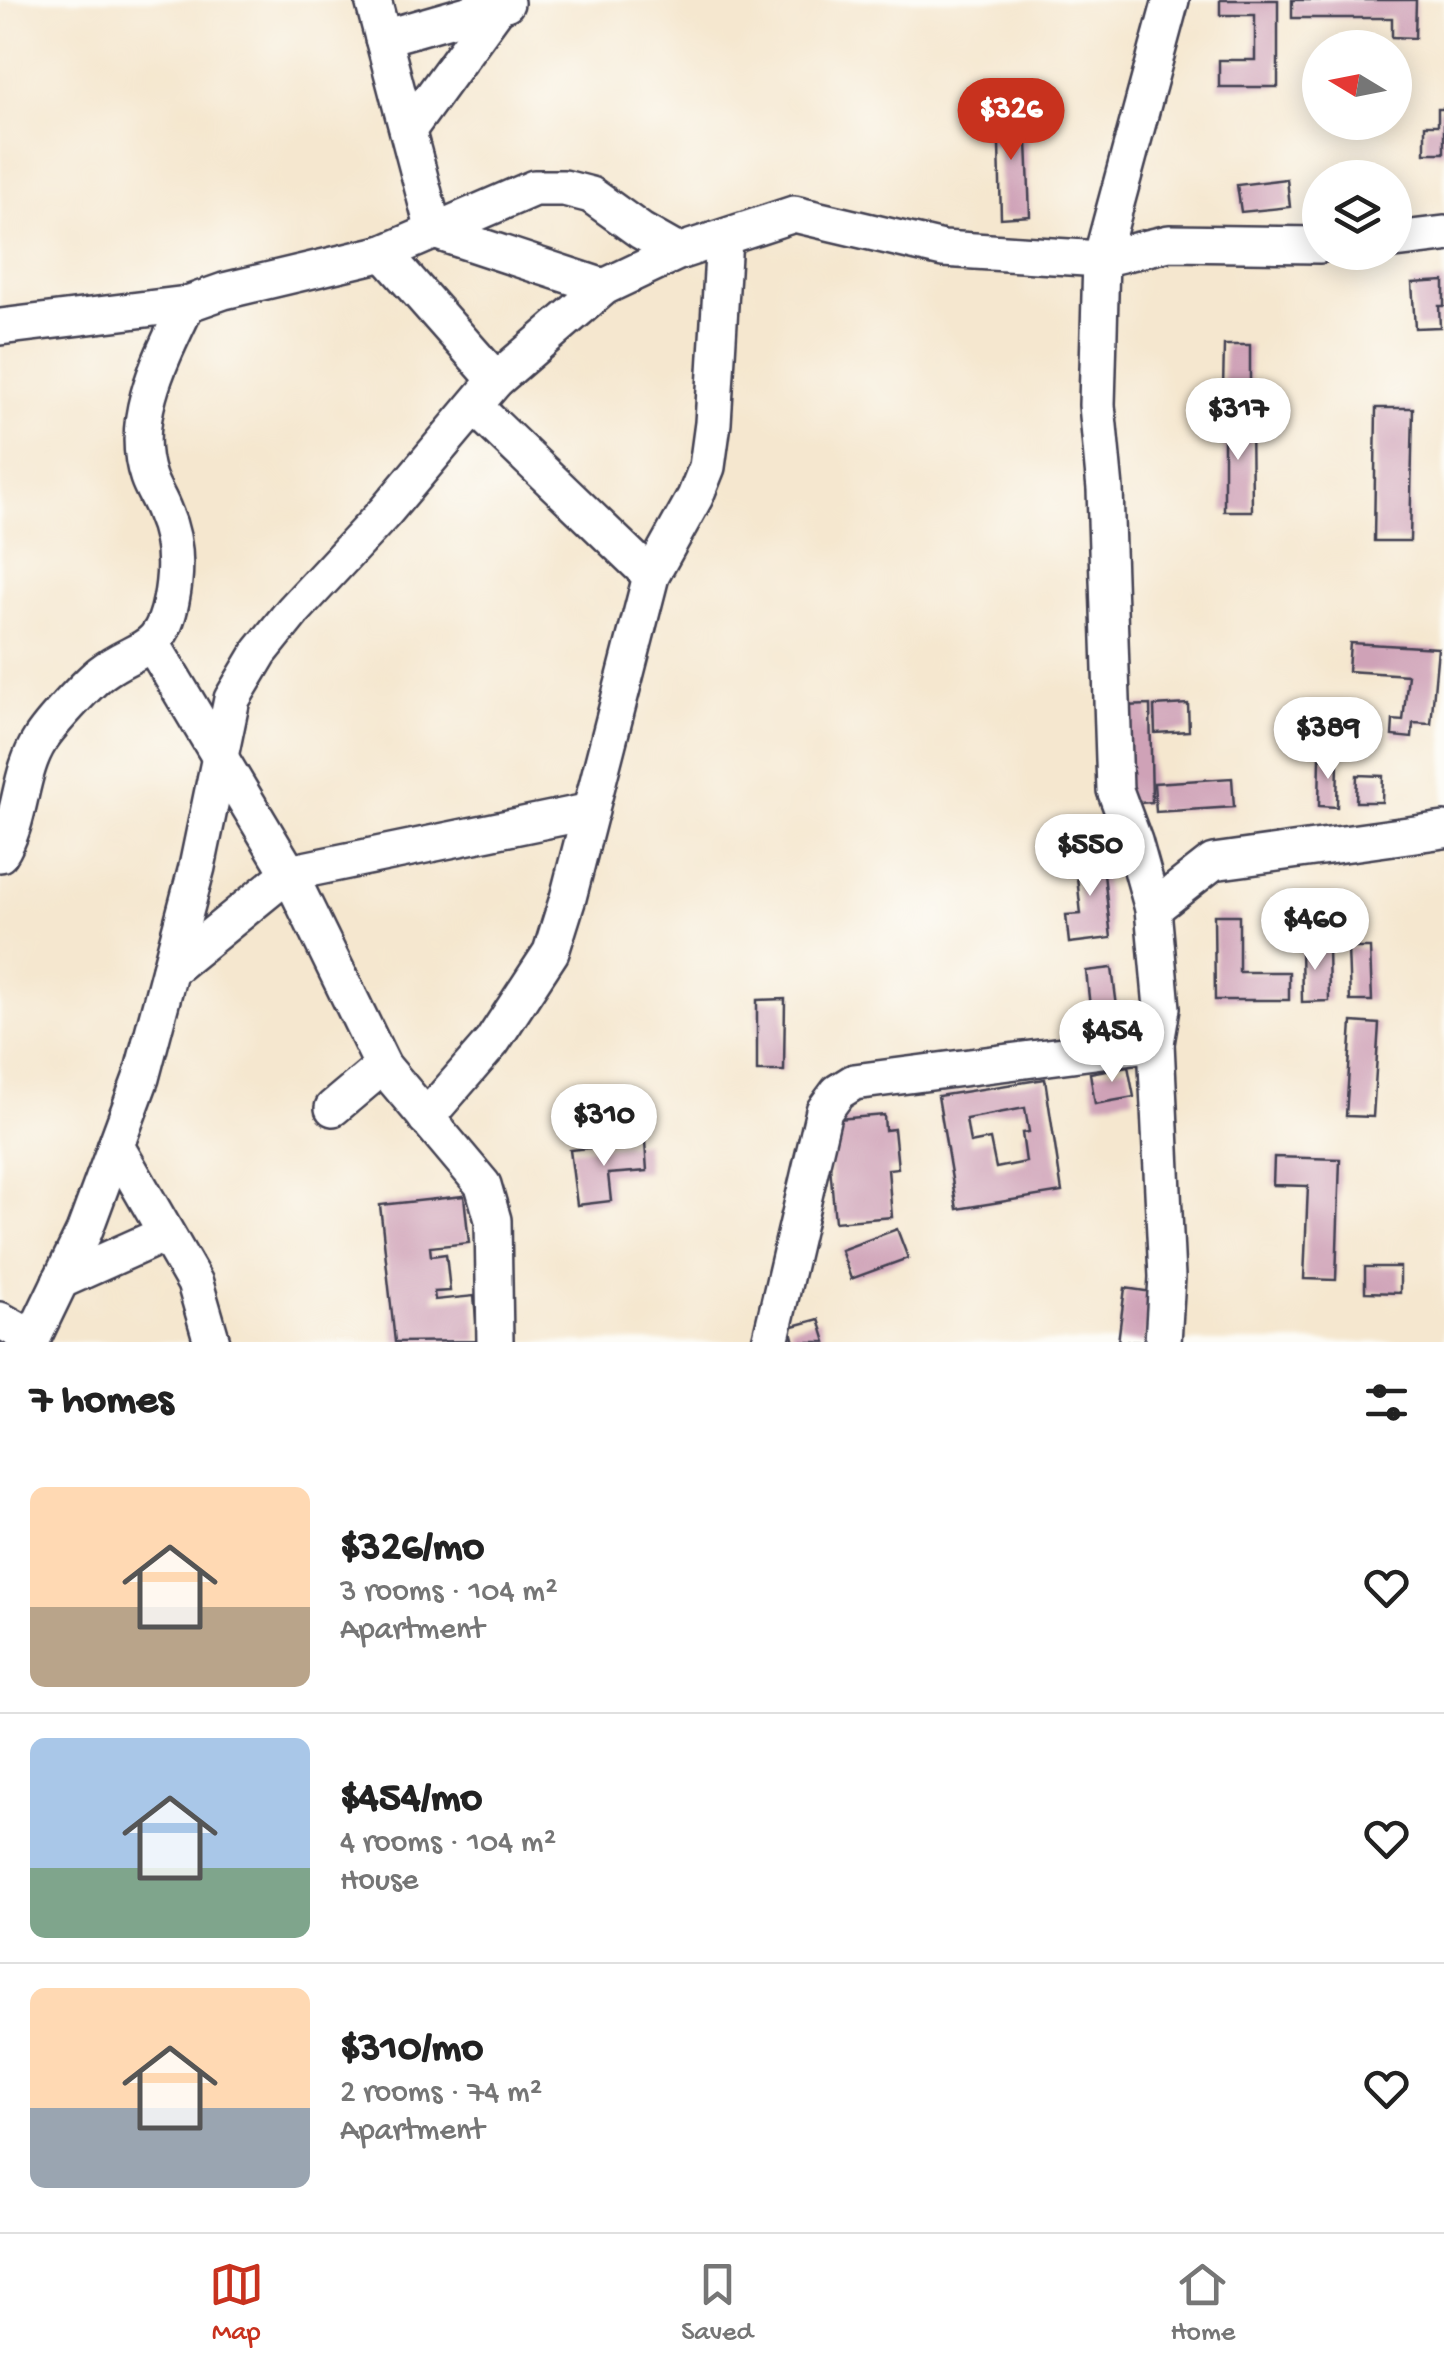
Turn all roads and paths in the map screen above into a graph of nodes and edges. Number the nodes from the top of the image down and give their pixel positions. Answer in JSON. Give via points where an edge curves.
{"nodes":[{"id":1,"x":374,"y":0,"type":"edge"},
{"id":2,"x":1171,"y":0,"type":"edge"},
{"id":3,"x":508,"y":2,"type":"edge"},
{"id":4,"x":383,"y":38,"type":"junction"},
{"id":5,"x":408,"y":130,"type":"junction"},
{"id":6,"x":434,"y":231,"type":"junction"},
{"id":7,"x":1444,"y":234,"type":"edge"},
{"id":8,"x":724,"y":238,"type":"junction"},
{"id":9,"x":1412,"y":238,"type":"edge"},
{"id":10,"x":1302,"y":245,"type":"edge"},
{"id":11,"x":678,"y":252,"type":"junction"},
{"id":12,"x":384,"y":253,"type":"junction"},
{"id":13,"x":1101,"y":259,"type":"junction"},
{"id":14,"x":604,"y":287,"type":"junction"},
{"id":15,"x":187,"y":304,"type":"junction"},
{"id":16,"x":0,"y":327,"type":"edge"},
{"id":17,"x":486,"y":393,"type":"junction"},
{"id":18,"x":651,"y":576,"type":"junction"},
{"id":19,"x":153,"y":645,"type":"junction"},
{"id":20,"x":220,"y":758,"type":"junction"},
{"id":21,"x":591,"y":811,"type":"junction"},
{"id":22,"x":1444,"y":830,"type":"edge"},
{"id":23,"x":0,"y":854,"type":"edge"},
{"id":24,"x":289,"y":872,"type":"junction"},
{"id":25,"x":1153,"y":908,"type":"junction"},
{"id":26,"x":170,"y":970,"type":"junction"},
{"id":27,"x":1156,"y":1043,"type":"junction"},
{"id":28,"x":383,"y":1066,"type":"junction"},
{"id":29,"x":333,"y":1108,"type":"dead end"},
{"id":30,"x":426,"y":1118,"type":"junction"},
{"id":31,"x":116,"y":1146,"type":"junction"},
{"id":32,"x":165,"y":1234,"type":"junction"},
{"id":33,"x":60,"y":1281,"type":"junction"},
{"id":34,"x":0,"y":1320,"type":"edge"},
{"id":35,"x":32,"y":1340,"type":"edge"},
{"id":36,"x":212,"y":1342,"type":"edge"},
{"id":37,"x":495,"y":1342,"type":"edge"},
{"id":38,"x":770,"y":1342,"type":"edge"},
{"id":39,"x":1163,"y":1342,"type":"edge"}],
"edges":[{"from":1,"to":4,"type":"street"},
{"from":2,"to":13,"type":"street"},
{"from":3,"to":4,"type":"street"},
{"from":3,"to":5,"type":"street"},
{"from":4,"to":5,"type":"street"},
{"from":5,"to":6,"type":"street"},
{"from":6,"to":11,"type":"street","via":[[534,188],[564,188],[590,195]]},
{"from":6,"to":12,"type":"street"},
{"from":6,"to":14,"type":"street"},
{"from":7,"to":9,"type":"street"},
{"from":8,"to":11,"type":"street"},
{"from":8,"to":13,"type":"street","via":[[794,214],[944,249]]},
{"from":8,"to":18,"type":"street","via":[[707,467]]},
{"from":10,"to":13,"type":"street","via":[[1169,243]]},
{"from":11,"to":14,"type":"street"},
{"from":12,"to":15,"type":"street"},
{"from":12,"to":17,"type":"street"},
{"from":13,"to":25,"type":"street","via":[[1097,406],[1116,790]]},
{"from":14,"to":17,"type":"street"},
{"from":15,"to":16,"type":"street"},
{"from":15,"to":19,"type":"street","via":[[152,378],[144,435],[147,475],[177,561],[171,606]]},
{"from":17,"to":18,"type":"street"},
{"from":17,"to":20,"type":"street","via":[[260,652],[232,698]]},
{"from":18,"to":21,"type":"street"},
{"from":19,"to":20,"type":"street"},
{"from":19,"to":23,"type":"street","via":[[102,672],[40,740]]},
{"from":20,"to":24,"type":"street"},
{"from":20,"to":26,"type":"street"},
{"from":21,"to":24,"type":"street"},
{"from":21,"to":30,"type":"street","via":[[551,952],[492,1042]]},
{"from":22,"to":25,"type":"street","via":[[1213,862]]},
{"from":24,"to":26,"type":"street"},
{"from":24,"to":28,"type":"street"},
{"from":25,"to":27,"type":"street","via":[[1162,1008]]},
{"from":26,"to":31,"type":"street"},
{"from":27,"to":38,"type":"street","via":[[854,1082],[838,1092],[824,1111]]},
{"from":27,"to":39,"type":"street","via":[[1167,1277]]},
{"from":28,"to":29,"type":"street"},
{"from":28,"to":30,"type":"street"},
{"from":30,"to":37,"type":"street","via":[[483,1185],[494,1220]]},
{"from":31,"to":32,"type":"street"},
{"from":31,"to":33,"type":"street"},
{"from":32,"to":33,"type":"street"},
{"from":32,"to":36,"type":"street","via":[[195,1283]]},
{"from":33,"to":35,"type":"street"},
{"from":34,"to":35,"type":"street"}]}
